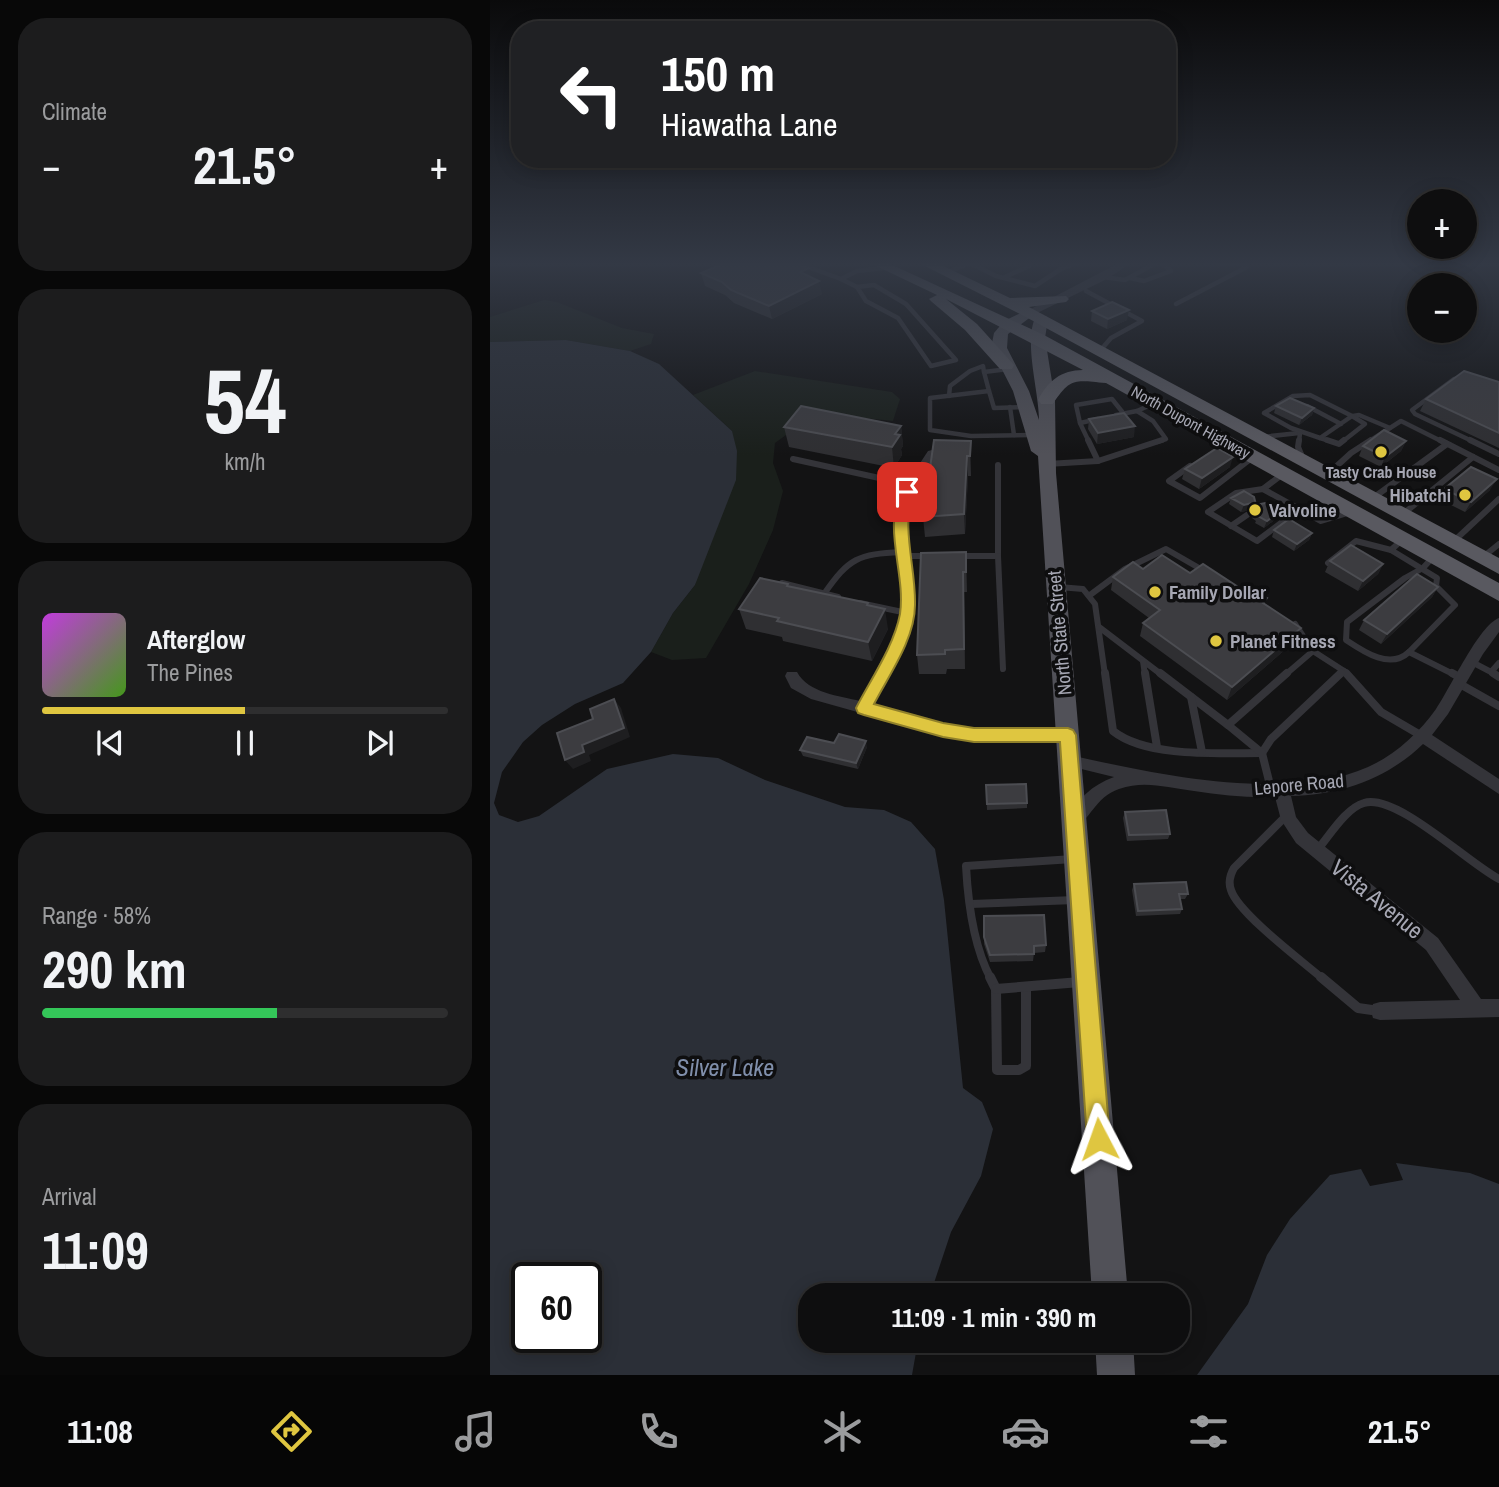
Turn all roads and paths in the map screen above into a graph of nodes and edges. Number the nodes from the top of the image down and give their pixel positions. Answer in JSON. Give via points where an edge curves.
{"nodes":[{"id":1,"x":904,"y":327,"type":"edge"},
{"id":2,"x":929,"y":327,"type":"edge"},
{"id":3,"x":970,"y":327,"type":"edge"},
{"id":4,"x":1006,"y":327,"type":"edge"},
{"id":5,"x":1037,"y":327,"type":"edge"},
{"id":6,"x":1041,"y":327,"type":"edge"},
{"id":7,"x":1047,"y":327,"type":"edge"},
{"id":8,"x":1069,"y":327,"type":"edge"},
{"id":9,"x":1131,"y":327,"type":"edge"},
{"id":10,"x":1077,"y":339,"type":"junction"},
{"id":11,"x":1099,"y":352,"type":"junction"},
{"id":12,"x":1077,"y":359,"type":"junction"},
{"id":13,"x":1007,"y":367,"type":"junction"},
{"id":14,"x":984,"y":372,"type":"junction"},
{"id":15,"x":1139,"y":375,"type":"junction"},
{"id":16,"x":1115,"y":380,"type":"junction"},
{"id":17,"x":1476,"y":383,"type":"edge"},
{"id":18,"x":989,"y":391,"type":"junction"},
{"id":19,"x":949,"y":396,"type":"junction"},
{"id":20,"x":1047,"y":400,"type":"junction"},
{"id":21,"x":1155,"y":402,"type":"junction"},
{"id":22,"x":1303,"y":404,"type":"edge"},
{"id":23,"x":1018,"y":407,"type":"junction"},
{"id":24,"x":1137,"y":411,"type":"junction"},
{"id":25,"x":1124,"y":414,"type":"junction"},
{"id":26,"x":1113,"y":416,"type":"edge"},
{"id":27,"x":1352,"y":416,"type":"junction"},
{"id":28,"x":1102,"y":419,"type":"edge"},
{"id":29,"x":1080,"y":424,"type":"junction"},
{"id":30,"x":1341,"y":424,"type":"junction"},
{"id":31,"x":1390,"y":429,"type":"junction"},
{"id":32,"x":1301,"y":433,"type":"junction"},
{"id":33,"x":1014,"y":435,"type":"junction"},
{"id":34,"x":1035,"y":435,"type":"junction"},
{"id":35,"x":1320,"y":438,"type":"junction"},
{"id":36,"x":1447,"y":444,"type":"junction"},
{"id":37,"x":1256,"y":447,"type":"junction"},
{"id":38,"x":932,"y":453,"type":"edge"},
{"id":39,"x":1499,"y":454,"type":"edge"},
{"id":40,"x":1473,"y":457,"type":"junction"},
{"id":41,"x":1203,"y":458,"type":"edge"},
{"id":42,"x":793,"y":459,"type":"dead end"},
{"id":43,"x":1098,"y":461,"type":"junction"},
{"id":44,"x":1304,"y":461,"type":"junction"},
{"id":45,"x":998,"y":465,"type":"dead end"},
{"id":46,"x":1047,"y":469,"type":"junction"},
{"id":47,"x":1499,"y":470,"type":"edge"},
{"id":48,"x":1284,"y":473,"type":"junction"},
{"id":49,"x":1328,"y":474,"type":"junction"},
{"id":50,"x":911,"y":485,"type":"junction"},
{"id":51,"x":1263,"y":489,"type":"junction"},
{"id":52,"x":1275,"y":496,"type":"junction"},
{"id":53,"x":1373,"y":498,"type":"junction"},
{"id":54,"x":1499,"y":499,"type":"edge"},
{"id":55,"x":1266,"y":502,"type":"edge"},
{"id":56,"x":1298,"y":510,"type":"junction"},
{"id":57,"x":1353,"y":511,"type":"junction"},
{"id":58,"x":1402,"y":514,"type":"junction"},
{"id":59,"x":1247,"y":515,"type":"dead end"},
{"id":60,"x":1230,"y":526,"type":"junction"},
{"id":61,"x":1453,"y":542,"type":"junction"},
{"id":62,"x":1499,"y":544,"type":"edge"},
{"id":63,"x":1397,"y":545,"type":"junction"},
{"id":64,"x":902,"y":554,"type":"junction"},
{"id":65,"x":998,"y":556,"type":"junction"},
{"id":66,"x":1491,"y":562,"type":"edge"},
{"id":67,"x":1328,"y":563,"type":"edge"},
{"id":68,"x":1436,"y":567,"type":"junction"},
{"id":69,"x":1213,"y":576,"type":"edge"},
{"id":70,"x":771,"y":580,"type":"edge"},
{"id":71,"x":1055,"y":587,"type":"junction"},
{"id":72,"x":1499,"y":593,"type":"edge"},
{"id":73,"x":824,"y":594,"type":"junction"},
{"id":74,"x":1090,"y":595,"type":"junction"},
{"id":75,"x":907,"y":613,"type":"junction"},
{"id":76,"x":1285,"y":618,"type":"edge"},
{"id":77,"x":1499,"y":623,"type":"edge"},
{"id":78,"x":1099,"y":627,"type":"junction"},
{"id":79,"x":1313,"y":651,"type":"junction"},
{"id":80,"x":1409,"y":652,"type":"junction"},
{"id":81,"x":1143,"y":661,"type":"junction"},
{"id":82,"x":1471,"y":661,"type":"junction"},
{"id":83,"x":1499,"y":663,"type":"edge"},
{"id":84,"x":1003,"y":670,"type":"dead end"},
{"id":85,"x":1344,"y":671,"type":"junction"},
{"id":86,"x":1491,"y":672,"type":"junction"},
{"id":87,"x":792,"y":676,"type":"dead end"},
{"id":88,"x":1499,"y":677,"type":"edge"},
{"id":89,"x":1460,"y":680,"type":"junction"},
{"id":90,"x":1190,"y":696,"type":"junction"},
{"id":91,"x":1499,"y":705,"type":"edge"},
{"id":92,"x":864,"y":708,"type":"junction"},
{"id":93,"x":1228,"y":725,"type":"junction"},
{"id":94,"x":1068,"y":735,"type":"junction"},
{"id":95,"x":1423,"y":736,"type":"junction"},
{"id":96,"x":1157,"y":747,"type":"junction"},
{"id":97,"x":1202,"y":752,"type":"junction"},
{"id":98,"x":1262,"y":753,"type":"junction"},
{"id":99,"x":1070,"y":761,"type":"junction"},
{"id":100,"x":1140,"y":778,"type":"junction"},
{"id":101,"x":1499,"y":787,"type":"edge"},
{"id":102,"x":1276,"y":789,"type":"junction"},
{"id":103,"x":1287,"y":815,"type":"junction"},
{"id":104,"x":1074,"y":821,"type":"junction"},
{"id":105,"x":1317,"y":850,"type":"junction"},
{"id":106,"x":1078,"y":858,"type":"junction"},
{"id":107,"x":1499,"y":879,"type":"edge"},
{"id":108,"x":1081,"y":899,"type":"junction"},
{"id":109,"x":971,"y":904,"type":"junction"},
{"id":110,"x":1087,"y":982,"type":"junction"},
{"id":111,"x":996,"y":989,"type":"junction"},
{"id":112,"x":1026,"y":989,"type":"junction"},
{"id":113,"x":1499,"y":1008,"type":"edge"},
{"id":114,"x":1478,"y":1009,"type":"junction"},
{"id":115,"x":1380,"y":1011,"type":"joint"},
{"id":116,"x":1109,"y":1283,"type":"edge"},
{"id":117,"x":1115,"y":1353,"type":"edge"},
{"id":118,"x":1116,"y":1375,"type":"edge"}],
"edges":[{"from":1,"to":2,"type":"lane","via":[[931,366],[956,360]]},
{"from":3,"to":13,"type":"highway"},
{"from":4,"to":13,"type":"main road","name":"North State Street","via":[[999,340]]},
{"from":5,"to":20,"type":"main road","name":"North State Street"},
{"from":6,"to":12,"type":"highway","name":"North Dupont Highway"},
{"from":7,"to":10,"type":"highway","name":"North Dupont Highway"},
{"from":8,"to":10,"type":"highway"},
{"from":9,"to":11,"type":"lane","via":[[1111,338]]},
{"from":10,"to":11,"type":"highway","name":"North Dupont Highway"},
{"from":11,"to":15,"type":"highway","name":"North Dupont Highway"},
{"from":12,"to":15,"type":"highway","via":[[1095,357]]},
{"from":12,"to":16,"type":"highway","name":"North Dupont Highway"},
{"from":13,"to":14,"type":"lane"},
{"from":13,"to":23,"type":"main road","name":"North State Street"},
{"from":14,"to":18,"type":"lane"},
{"from":14,"to":19,"type":"lane","via":[[983,366],[970,371],[950,386]]},
{"from":15,"to":37,"type":"highway","name":"North Dupont Highway"},
{"from":16,"to":20,"type":"highway","via":[[1067,377],[1053,386]]},
{"from":16,"to":21,"type":"highway","name":"North Dupont Highway"},
{"from":17,"to":39,"type":"lane","via":[[1454,379],[1412,410]]},
{"from":18,"to":19,"type":"lane"},
{"from":18,"to":23,"type":"lane","via":[[994,408]]},
{"from":19,"to":33,"type":"lane","via":[[929,398],[930,430],[971,436]]},
{"from":20,"to":46,"type":"main road","name":"North State Street"},
{"from":21,"to":24,"type":"lane"},
{"from":21,"to":37,"type":"highway","name":"North Dupont Highway","via":[[1223,445]]},
{"from":22,"to":30,"type":"lane"},
{"from":23,"to":33,"type":"lane"},
{"from":23,"to":34,"type":"main road","name":"North State Street"},
{"from":24,"to":25,"type":"lane"},
{"from":24,"to":43,"type":"lane","via":[[1153,421],[1166,439]]},
{"from":25,"to":26,"type":"lane"},
{"from":25,"to":29,"type":"lane","via":[[1112,399],[1076,405]]},
{"from":27,"to":30,"type":"lane"},
{"from":27,"to":31,"type":"lane"},
{"from":27,"to":32,"type":"lane","via":[[1310,395],[1293,396],[1264,413]]},
{"from":27,"to":35,"type":"lane","via":[[1366,424],[1339,444]]},
{"from":28,"to":29,"type":"lane"},
{"from":29,"to":43,"type":"lane"},
{"from":30,"to":35,"type":"lane"},
{"from":31,"to":36,"type":"lane","via":[[1401,421]]},
{"from":31,"to":49,"type":"lane"},
{"from":32,"to":35,"type":"lane"},
{"from":32,"to":37,"type":"lane"},
{"from":32,"to":44,"type":"lane","via":[[1298,447]]},
{"from":33,"to":34,"type":"lane"},
{"from":34,"to":46,"type":"main road","name":"North State Street"},
{"from":36,"to":40,"type":"lane"},
{"from":36,"to":53,"type":"lane"},
{"from":37,"to":41,"type":"lane","via":[[1200,498],[1169,481]]},
{"from":37,"to":44,"type":"highway","name":"North Dupont Highway"},
{"from":37,"to":48,"type":"highway","name":"North Dupont Highway"},
{"from":38,"to":50,"type":"street"},
{"from":40,"to":47,"type":"lane"},
{"from":40,"to":58,"type":"lane"},
{"from":42,"to":50,"type":"lane"},
{"from":43,"to":46,"type":"lane"},
{"from":44,"to":49,"type":"highway","name":"North Dupont Highway"},
{"from":45,"to":65,"type":"lane"},
{"from":46,"to":71,"type":"main road","name":"North State Street"},
{"from":48,"to":51,"type":"lane"},
{"from":48,"to":57,"type":"highway","name":"North Dupont Highway"},
{"from":49,"to":53,"type":"highway","name":"North Dupont Highway"},
{"from":50,"to":64,"type":"street","via":[[904,502]]},
{"from":51,"to":52,"type":"lane"},
{"from":51,"to":60,"type":"lane","via":[[1236,492],[1208,512]]},
{"from":52,"to":55,"type":"lane"},
{"from":52,"to":56,"type":"lane"},
{"from":53,"to":58,"type":"highway","name":"North Dupont Highway"},
{"from":54,"to":61,"type":"lane"},
{"from":56,"to":57,"type":"lane","via":[[1321,521]]},
{"from":56,"to":60,"type":"lane","via":[[1257,541]]},
{"from":57,"to":63,"type":"highway","name":"North Dupont Highway"},
{"from":58,"to":61,"type":"highway","name":"North Dupont Highway"},
{"from":59,"to":60,"type":"lane"},
{"from":61,"to":66,"type":"highway","name":"North Dupont Highway"},
{"from":62,"to":66,"type":"lane"},
{"from":63,"to":67,"type":"lane","via":[[1356,541]]},
{"from":63,"to":68,"type":"highway","name":"North Dupont Highway"},
{"from":64,"to":65,"type":"lane"},
{"from":64,"to":73,"type":"lane","via":[[846,562]]},
{"from":64,"to":75,"type":"street"},
{"from":65,"to":84,"type":"lane"},
{"from":68,"to":72,"type":"highway","name":"North Dupont Highway"},
{"from":68,"to":80,"type":"lane","via":[[1436,586],[1455,605]]},
{"from":68,"to":80,"type":"lane","via":[[1405,578],[1347,622],[1346,640],[1357,648],[1389,660],[1400,660]]},
{"from":69,"to":74,"type":"lane","via":[[1166,549],[1125,569]]},
{"from":70,"to":73,"type":"lane"},
{"from":71,"to":74,"type":"lane","via":[[1083,589]]},
{"from":71,"to":94,"type":"main road","name":"North State Street"},
{"from":73,"to":75,"type":"lane"},
{"from":74,"to":78,"type":"lane"},
{"from":75,"to":92,"type":"street","via":[[901,636]]},
{"from":76,"to":79,"type":"lane","via":[[1297,625]]},
{"from":77,"to":82,"type":"street","name":"Lepore Road"},
{"from":78,"to":81,"type":"lane"},
{"from":78,"to":96,"type":"lane","via":[[1113,731],[1132,744]]},
{"from":79,"to":85,"type":"lane"},
{"from":79,"to":93,"type":"lane"},
{"from":80,"to":89,"type":"lane"},
{"from":81,"to":90,"type":"lane"},
{"from":81,"to":96,"type":"lane"},
{"from":82,"to":86,"type":"lane"},
{"from":82,"to":89,"type":"street","name":"Lepore Road"},
{"from":83,"to":86,"type":"lane"},
{"from":85,"to":95,"type":"lane","via":[[1381,712]]},
{"from":85,"to":98,"type":"lane","via":[[1271,739]]},
{"from":86,"to":88,"type":"lane"},
{"from":87,"to":92,"type":"street","via":[[796,684],[816,695]]},
{"from":89,"to":91,"type":"lane"},
{"from":89,"to":95,"type":"street","name":"Lepore Road"},
{"from":90,"to":93,"type":"lane"},
{"from":90,"to":97,"type":"lane"},
{"from":92,"to":94,"type":"street","via":[[974,735]]},
{"from":93,"to":98,"type":"lane"},
{"from":94,"to":99,"type":"main road","name":"North State Street"},
{"from":95,"to":101,"type":"street"},
{"from":95,"to":102,"type":"street","name":"Lepore Road","via":[[1369,774],[1331,785]]},
{"from":96,"to":97,"type":"lane"},
{"from":97,"to":98,"type":"lane"},
{"from":98,"to":102,"type":"lane"},
{"from":99,"to":100,"type":"street","name":"Lepore Road"},
{"from":99,"to":104,"type":"main road","name":"North State Street"},
{"from":100,"to":102,"type":"street","name":"Lepore Road","via":[[1202,787]]},
{"from":100,"to":104,"type":"street","via":[[1101,789]]},
{"from":102,"to":103,"type":"street","name":"Vista Avenue"},
{"from":103,"to":105,"type":"street","name":"Vista Avenue"},
{"from":103,"to":115,"type":"lane","via":[[1234,868],[1230,888],[1241,907],[1348,1001],[1358,1008]]},
{"from":104,"to":106,"type":"main road","name":"North State Street"},
{"from":105,"to":107,"type":"lane","via":[[1358,807],[1380,802]]},
{"from":105,"to":114,"type":"street","name":"Vista Avenue","via":[[1432,944]]},
{"from":106,"to":108,"type":"main road","name":"North State Street"},
{"from":106,"to":109,"type":"lane","via":[[966,866]]},
{"from":108,"to":109,"type":"lane"},
{"from":108,"to":110,"type":"main road","name":"North State Street"},
{"from":109,"to":111,"type":"lane","via":[[983,964]]},
{"from":110,"to":112,"type":"lane"},
{"from":110,"to":116,"type":"main road","name":"North State Street"},
{"from":111,"to":112,"type":"lane"},
{"from":111,"to":112,"type":"lane","via":[[997,1070],[1026,1066]]},
{"from":113,"to":114,"type":"street"},
{"from":114,"to":115,"type":"street"},
{"from":117,"to":118,"type":"main road"}]}
